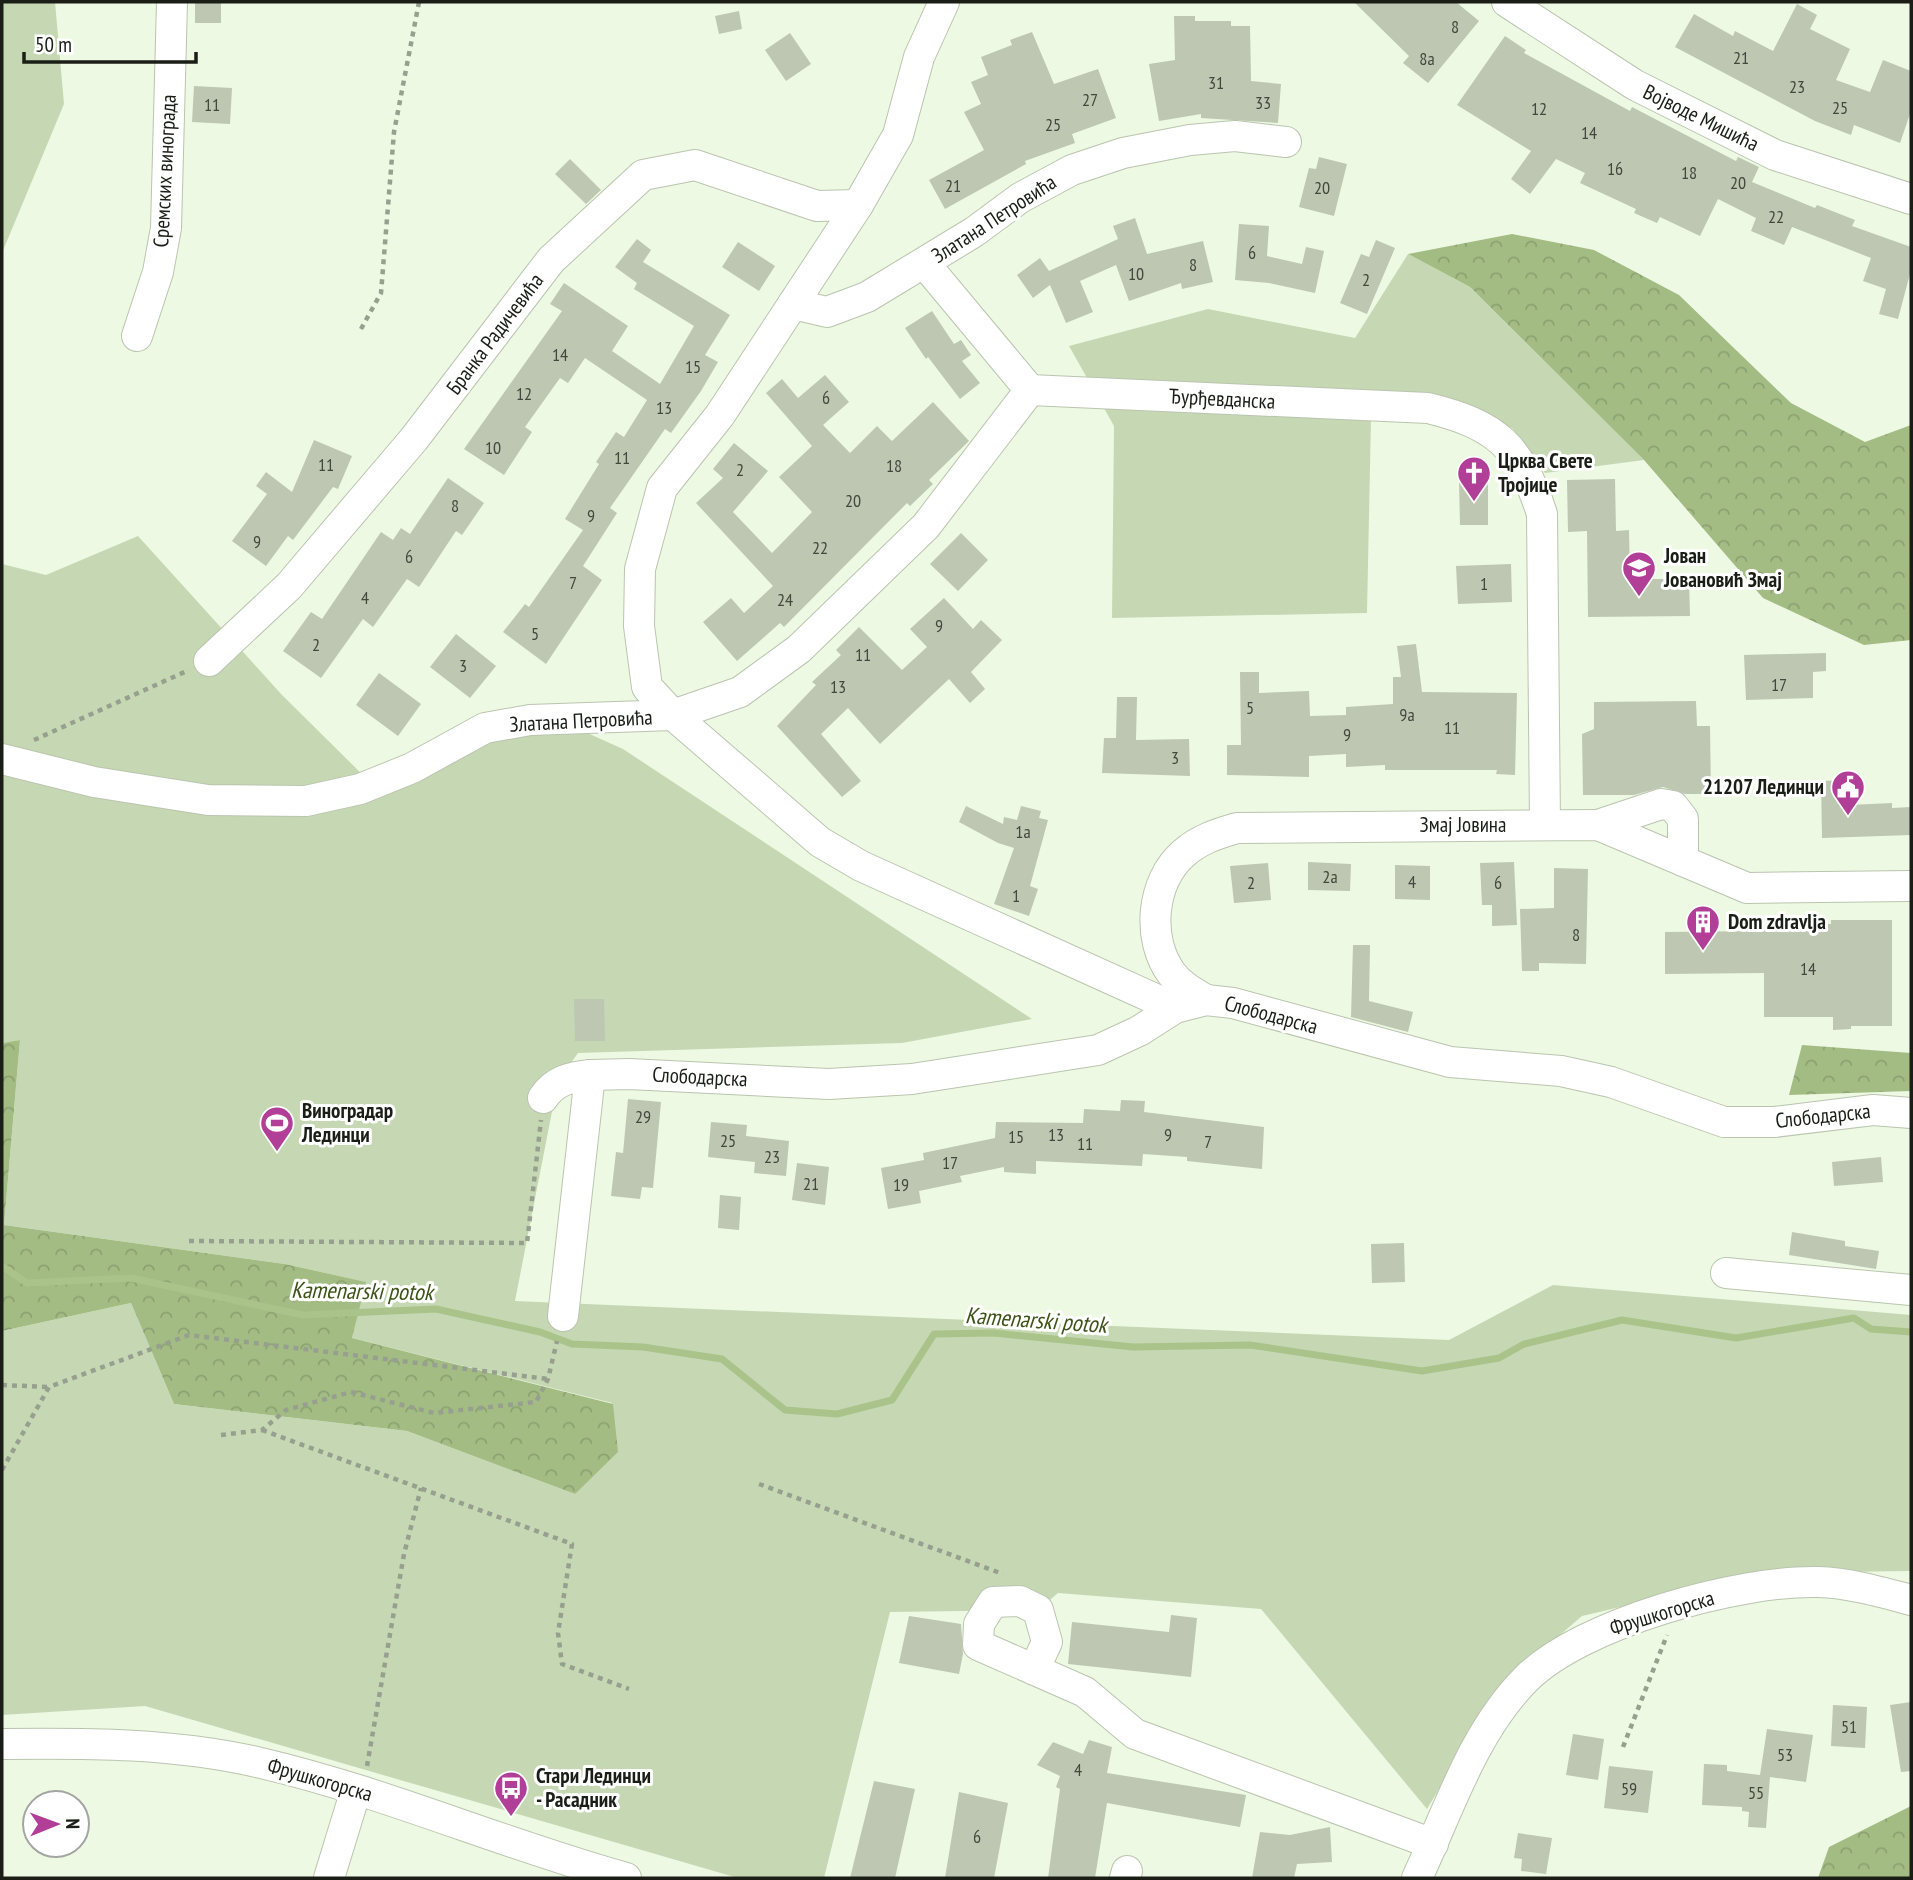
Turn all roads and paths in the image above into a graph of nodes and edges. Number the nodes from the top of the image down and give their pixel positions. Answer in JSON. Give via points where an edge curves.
{"nodes":[{"id":1,"x":172,"y":2,"type":"edge"},
{"id":2,"x":419,"y":2,"type":"edge"},
{"id":3,"x":944,"y":2,"type":"edge"},
{"id":4,"x":1507,"y":2,"type":"edge"},
{"id":5,"x":1286,"y":142,"type":"dead end"},
{"id":6,"x":1911,"y":199,"type":"edge"},
{"id":7,"x":858,"y":205,"type":"junction"},
{"id":8,"x":925,"y":264,"type":"junction"},
{"id":9,"x":793,"y":304,"type":"junction"},
{"id":10,"x":361,"y":329,"type":"dead end"},
{"id":11,"x":137,"y":336,"type":"dead end"},
{"id":12,"x":1030,"y":390,"type":"junction"},
{"id":13,"x":209,"y":661,"type":"joint"},
{"id":14,"x":673,"y":715,"type":"junction"},
{"id":15,"x":13,"y":752,"type":"edge"},
{"id":16,"x":1545,"y":825,"type":"junction"},
{"id":17,"x":1598,"y":825,"type":"junction"},
{"id":18,"x":1683,"y":861,"type":"junction"},
{"id":19,"x":1911,"y":886,"type":"edge"},
{"id":20,"x":1206,"y":1000,"type":"junction"},
{"id":21,"x":1175,"y":1008,"type":"junction"},
{"id":22,"x":590,"y":1075,"type":"junction"},
{"id":23,"x":543,"y":1098,"type":"joint"},
{"id":24,"x":1911,"y":1113,"type":"edge"},
{"id":25,"x":189,"y":1241,"type":"dead end"},
{"id":26,"x":1726,"y":1273,"type":"dead end"},
{"id":27,"x":1911,"y":1290,"type":"edge"},
{"id":28,"x":563,"y":1316,"type":"joint"},
{"id":29,"x":548,"y":1379,"type":"junction"},
{"id":30,"x":2,"y":1385,"type":"edge"},
{"id":31,"x":49,"y":1387,"type":"junction"},
{"id":32,"x":262,"y":1430,"type":"junction"},
{"id":33,"x":221,"y":1435,"type":"dead end"},
{"id":34,"x":2,"y":1471,"type":"edge"},
{"id":35,"x":759,"y":1484,"type":"dead end"},
{"id":36,"x":421,"y":1488,"type":"junction"},
{"id":37,"x":1911,"y":1600,"type":"edge"},
{"id":38,"x":1027,"y":1605,"type":"junction"},
{"id":39,"x":1678,"y":1605,"type":"junction"},
{"id":40,"x":1034,"y":1670,"type":"junction"},
{"id":41,"x":629,"y":1689,"type":"dead end"},
{"id":42,"x":2,"y":1744,"type":"edge"},
{"id":43,"x":1623,"y":1747,"type":"dead end"},
{"id":44,"x":359,"y":1791,"type":"junction"},
{"id":45,"x":1433,"y":1844,"type":"junction"},
{"id":46,"x":328,"y":1878,"type":"edge"},
{"id":47,"x":626,"y":1878,"type":"edge"},
{"id":48,"x":1417,"y":1878,"type":"edge"}],
"edges":[{"from":1,"to":11,"type":"street","name":"Сремских винограда","via":[[166,228],[158,272]]},
{"from":2,"to":10,"type":"path","via":[[394,132],[381,293]]},
{"from":3,"to":7,"type":"street","via":[[919,57],[898,135]]},
{"from":4,"to":6,"type":"street","name":"Војводе Мишића","via":[[1635,85],[1775,155]]},
{"from":5,"to":8,"type":"street","name":"Златана Петровића","via":[[1235,136],[1190,140],[1123,153],[1072,170],[1020,198]]},
{"from":7,"to":9,"type":"street","name":"Златана Петровића"},
{"from":7,"to":13,"type":"street","name":"Бранка Радичевића","via":[[817,206],[695,165],[643,174],[551,260],[414,439],[289,586]]},
{"from":8,"to":9,"type":"street","name":"Златана Петровића","via":[[867,297],[827,312]]},
{"from":8,"to":12,"type":"street"},
{"from":9,"to":14,"type":"street","name":"Златана Петровића","via":[[720,415],[662,488],[640,569],[639,626],[647,687]]},
{"from":12,"to":14,"type":"street","via":[[926,526],[799,649],[740,692]]},
{"from":12,"to":16,"type":"street","name":"Ђурђевданска","via":[[1428,408],[1468,418],[1503,441],[1529,474],[1542,514]]},
{"from":13,"to":15,"type":"path"},
{"from":14,"to":15,"type":"street","name":"Златана Петровића","via":[[530,720],[485,728],[360,789],[306,801],[208,800],[94,782]]},
{"from":14,"to":21,"type":"street","via":[[820,842],[860,866]]},
{"from":16,"to":17,"type":"street","name":"Змај Јовина"},
{"from":16,"to":20,"type":"street","name":"Змај Јовина","via":[[1237,828],[1207,836],[1181,855],[1163,881],[1155,912],[1157,943],[1170,972]]},
{"from":17,"to":18,"type":"street","name":"Змај Јовина"},
{"from":17,"to":18,"type":"street","via":[[1661,804],[1673,806],[1683,819]]},
{"from":18,"to":19,"type":"street","name":"Змај Јовина","via":[[1747,888]]},
{"from":20,"to":21,"type":"street","name":"Слободарска"},
{"from":20,"to":24,"type":"street","name":"Слободарска","via":[[1233,1003],[1450,1062],[1561,1071],[1611,1082],[1724,1122],[1774,1122],[1873,1110]]},
{"from":21,"to":22,"type":"street","name":"Слободарска","via":[[1098,1050],[912,1079],[830,1084]]},
{"from":22,"to":23,"type":"street","name":"Слободарска","via":[[551,1086]]},
{"from":22,"to":28,"type":"street"},
{"from":23,"to":25,"type":"path","via":[[527,1242]]},
{"from":26,"to":27,"type":"street"},
{"from":28,"to":29,"type":"path"},
{"from":29,"to":31,"type":"path","via":[[189,1335]]},
{"from":29,"to":32,"type":"path","via":[[536,1402],[434,1413],[351,1392],[286,1410]]},
{"from":30,"to":31,"type":"path"},
{"from":31,"to":34,"type":"path"},
{"from":32,"to":33,"type":"path"},
{"from":32,"to":36,"type":"path"},
{"from":35,"to":38,"type":"path","via":[[1003,1574]]},
{"from":36,"to":41,"type":"path","via":[[572,1544],[558,1633],[562,1664]]},
{"from":36,"to":44,"type":"path"},
{"from":37,"to":39,"type":"street","name":"Фрушкогорска","via":[[1817,1582]]},
{"from":38,"to":40,"type":"street","via":[[1038,1610],[1047,1642]]},
{"from":38,"to":40,"type":"street","via":[[993,1602],[979,1624],[978,1645]]},
{"from":39,"to":43,"type":"path"},
{"from":39,"to":45,"type":"street","name":"Фрушкогорска","via":[[1587,1638],[1527,1679],[1475,1753]]},
{"from":40,"to":45,"type":"street","via":[[1085,1692],[1135,1734]]},
{"from":42,"to":44,"type":"street","name":"Фрушкогорска","via":[[120,1744],[222,1755]]},
{"from":44,"to":46,"type":"street"},
{"from":44,"to":47,"type":"street","name":"Фрушкогорска"},
{"from":45,"to":48,"type":"street","name":"Фрушкогорска"}]}
